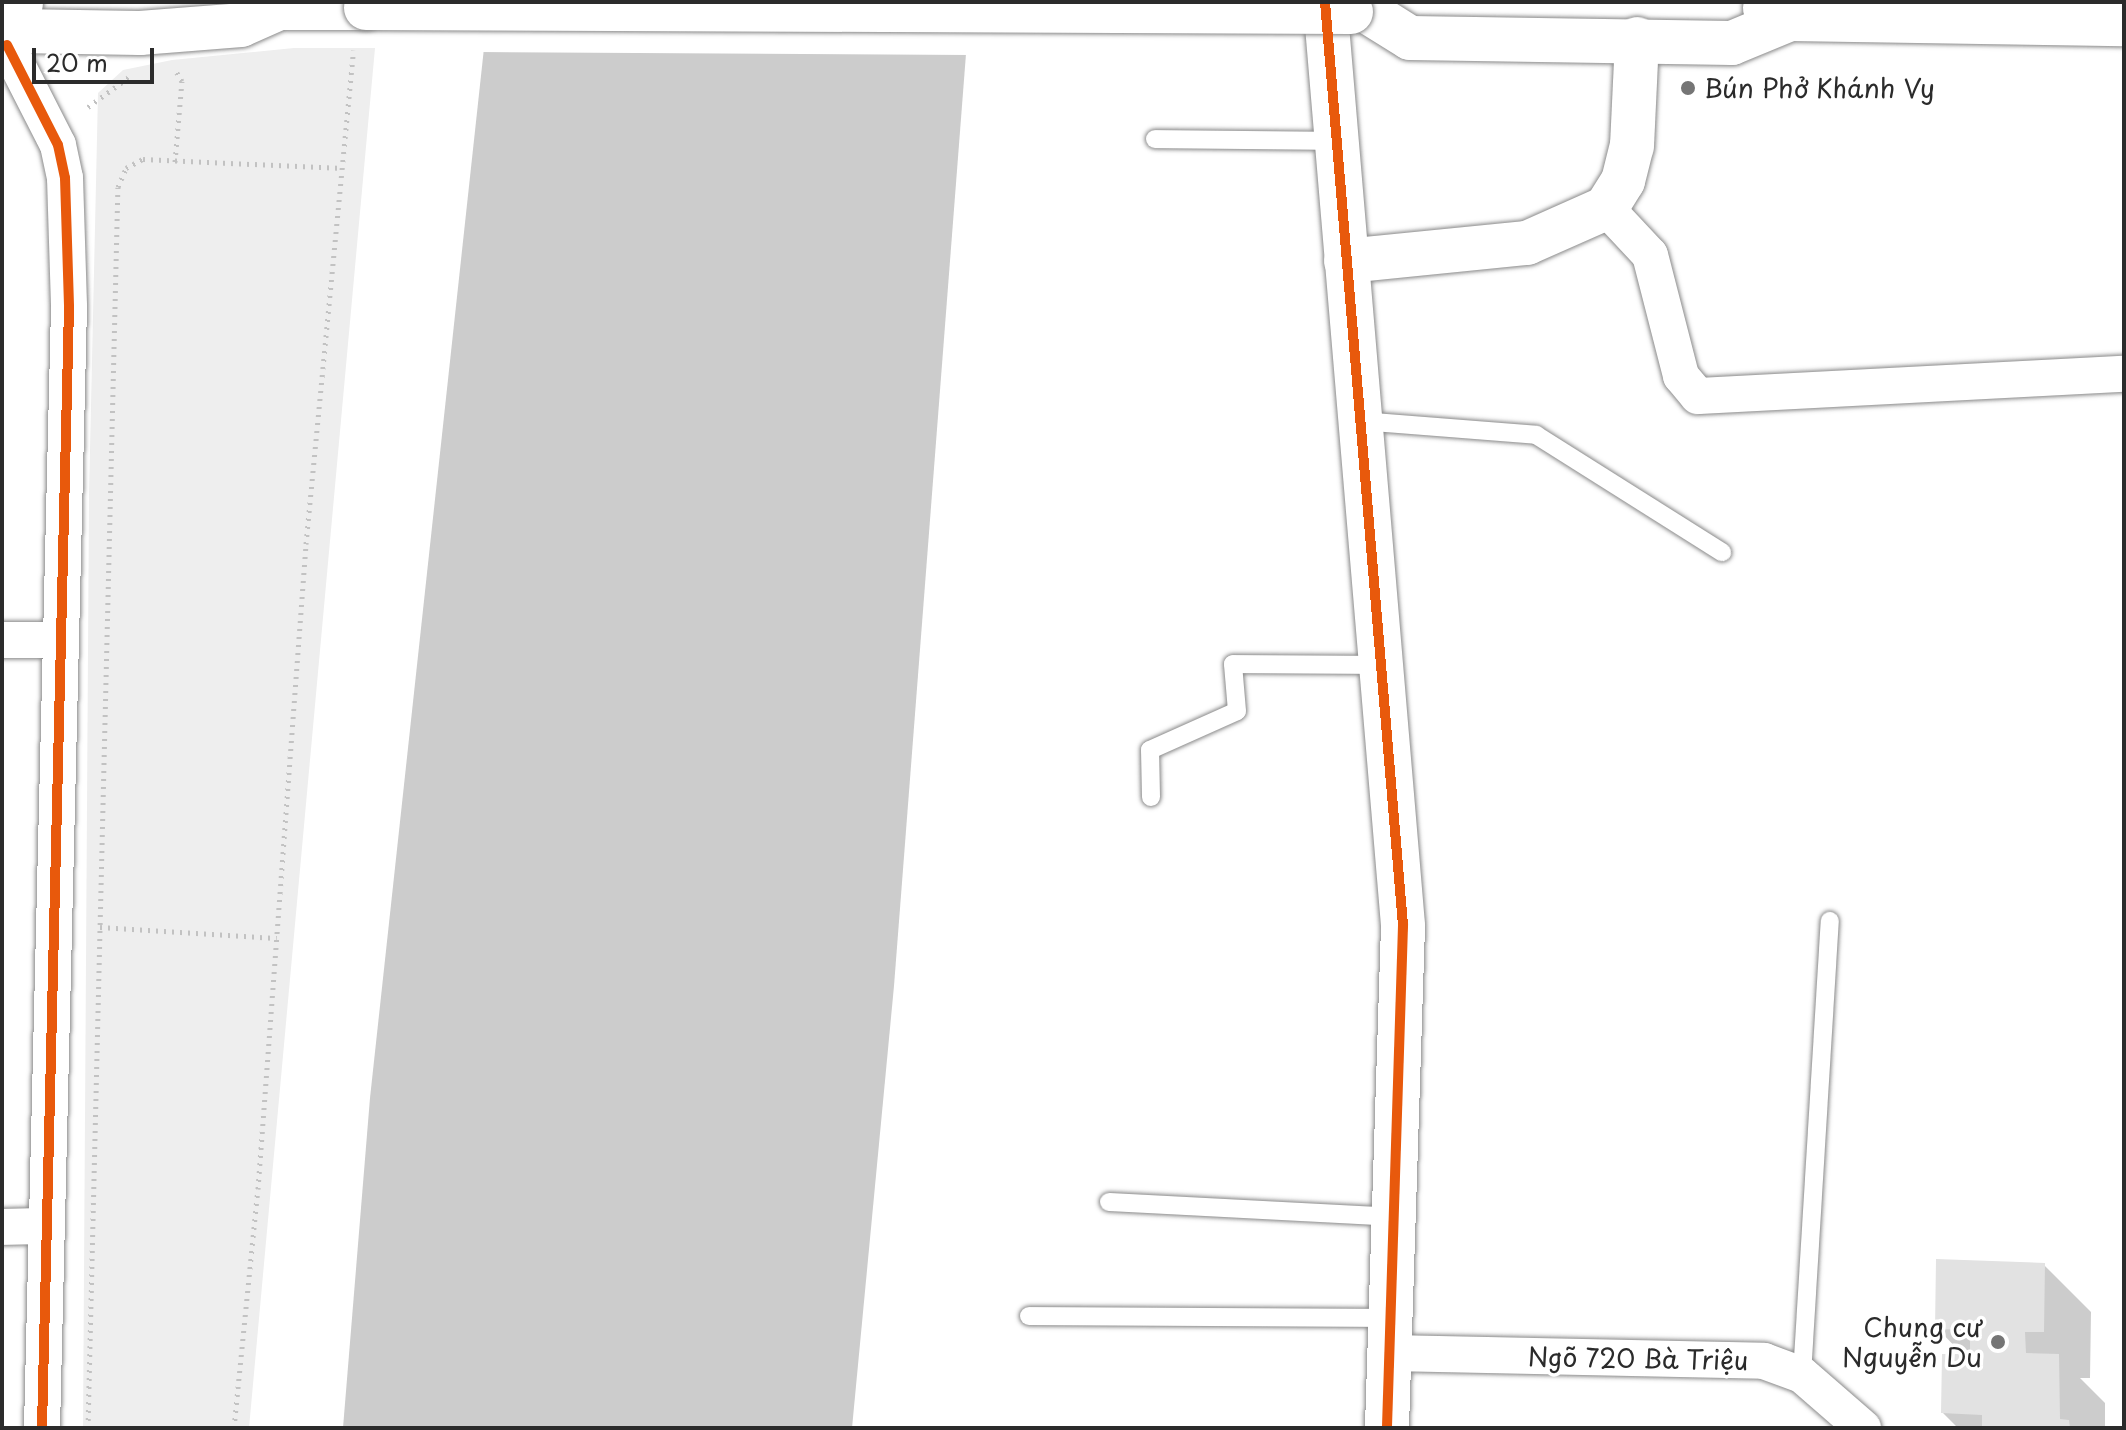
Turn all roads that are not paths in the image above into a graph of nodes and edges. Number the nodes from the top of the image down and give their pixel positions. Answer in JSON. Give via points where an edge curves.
{"nodes":[{"id":1,"x":275,"y":5,"type":"edge"},
{"id":2,"x":1359,"y":7,"type":"edge"},
{"id":3,"x":1771,"y":10,"type":"edge"},
{"id":4,"x":1881,"y":11,"type":"edge"},
{"id":5,"x":2124,"y":24,"type":"edge"},
{"id":6,"x":11,"y":32,"type":"edge"},
{"id":7,"x":1637,"y":39,"type":"junction"},
{"id":8,"x":1155,"y":139,"type":"dead end"},
{"id":9,"x":1340,"y":141,"type":"junction"},
{"id":10,"x":1606,"y":208,"type":"junction"},
{"id":11,"x":1346,"y":261,"type":"junction"},
{"id":12,"x":2124,"y":374,"type":"edge"},
{"id":13,"x":1360,"y":421,"type":"junction"},
{"id":14,"x":1722,"y":552,"type":"dead end"},
{"id":15,"x":2,"y":640,"type":"edge"},
{"id":16,"x":57,"y":640,"type":"junction"},
{"id":17,"x":1381,"y":665,"type":"junction"},
{"id":18,"x":1151,"y":797,"type":"dead end"},
{"id":19,"x":1830,"y":921,"type":"dead end"},
{"id":20,"x":1109,"y":1202,"type":"dead end"},
{"id":21,"x":1396,"y":1217,"type":"junction"},
{"id":22,"x":46,"y":1226,"type":"junction"},
{"id":23,"x":2,"y":1227,"type":"edge"},
{"id":24,"x":1029,"y":1316,"type":"dead end"},
{"id":25,"x":1390,"y":1336,"type":"junction"},
{"id":26,"x":1802,"y":1375,"type":"junction"},
{"id":27,"x":42,"y":1428,"type":"edge"},
{"id":28,"x":1387,"y":1428,"type":"edge"},
{"id":29,"x":1863,"y":1428,"type":"edge"}],
"edges":[{"from":1,"to":2,"type":"main road","bridge":true,"via":[[360,29]]},
{"from":1,"to":6,"type":"main road","via":[[241,25],[140,33]]},
{"from":2,"to":7,"type":"main road","via":[[1410,38]]},
{"from":2,"to":9,"type":"main road"},
{"from":3,"to":4,"type":"main road"},
{"from":3,"to":7,"type":"main road","via":[[1732,43]]},
{"from":4,"to":5,"type":"main road"},
{"from":6,"to":16,"type":"street","via":[[58,145],[65,178],[69,307]]},
{"from":7,"to":10,"type":"main road","via":[[1632,146],[1623,181]]},
{"from":8,"to":9,"type":"lane"},
{"from":9,"to":11,"type":"main road"},
{"from":10,"to":11,"type":"main road","via":[[1527,243]]},
{"from":10,"to":12,"type":"street","via":[[1650,255],[1681,376],[1698,396]]},
{"from":11,"to":13,"type":"main road"},
{"from":13,"to":14,"type":"lane","via":[[1536,435]]},
{"from":13,"to":17,"type":"main road"},
{"from":15,"to":16,"type":"street"},
{"from":16,"to":22,"type":"street"},
{"from":17,"to":18,"type":"lane","via":[[1233,664],[1237,711],[1150,750]]},
{"from":17,"to":21,"type":"main road","via":[[1403,926]]},
{"from":19,"to":26,"type":"lane"},
{"from":20,"to":21,"type":"lane"},
{"from":21,"to":25,"type":"main road"},
{"from":22,"to":23,"type":"street"},
{"from":22,"to":27,"type":"street"},
{"from":24,"to":25,"type":"lane"},
{"from":25,"to":26,"type":"street","name":"Ngõ 720 Bà Triệu","via":[[1764,1361]]},
{"from":25,"to":28,"type":"main road"},
{"from":26,"to":29,"type":"street","name":"Ngõ 720 Bà Triệu"}]}
